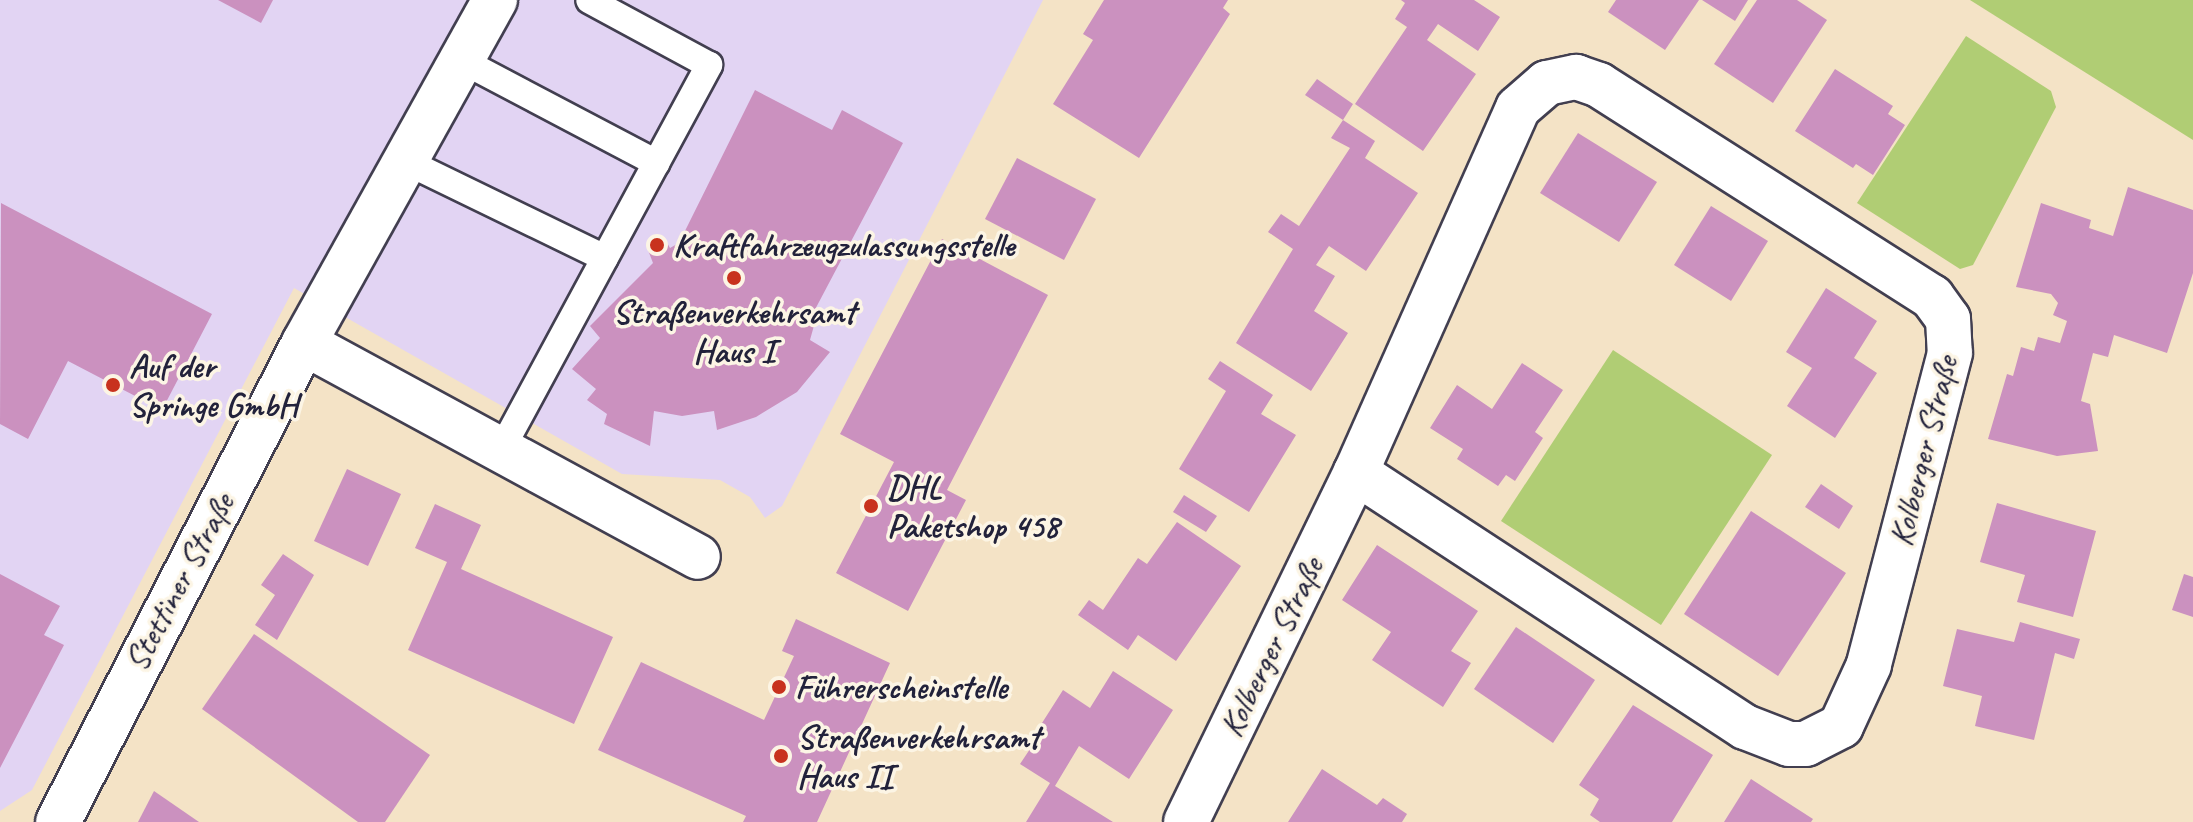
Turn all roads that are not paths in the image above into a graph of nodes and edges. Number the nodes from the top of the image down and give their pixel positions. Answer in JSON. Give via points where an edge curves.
{"nodes":[{"id":1,"x":495,"y":0,"type":"edge"},
{"id":2,"x":589,"y":0,"type":"edge"},
{"id":3,"x":461,"y":60,"type":"junction"},
{"id":4,"x":405,"y":161,"type":"junction"},
{"id":5,"x":656,"y":163,"type":"junction"},
{"id":6,"x":605,"y":258,"type":"junction"},
{"id":7,"x":304,"y":343,"type":"junction"},
{"id":8,"x":501,"y":450,"type":"junction"},
{"id":9,"x":1356,"y":472,"type":"junction"},
{"id":10,"x":698,"y":557,"type":"dead end"},
{"id":11,"x":58,"y":822,"type":"edge"},
{"id":12,"x":1186,"y":822,"type":"edge"}],
"edges":[{"from":1,"to":3,"type":"street","name":"Stettiner Straße"},
{"from":2,"to":5,"type":"lane","via":[[709,65]]},
{"from":3,"to":4,"type":"street","name":"Stettiner Straße"},
{"from":3,"to":5,"type":"lane"},
{"from":4,"to":6,"type":"lane"},
{"from":4,"to":7,"type":"street","name":"Stettiner Straße"},
{"from":5,"to":6,"type":"lane"},
{"from":6,"to":8,"type":"lane"},
{"from":7,"to":8,"type":"street"},
{"from":7,"to":11,"type":"street","name":"Stettiner Straße"},
{"from":8,"to":10,"type":"street"},
{"from":9,"to":9,"type":"street","name":"Kolberger Straße","via":[[1518,108],[1547,83],[1576,77],[1599,85],[1932,297],[1948,319],[1950,353],[1869,665],[1841,726],[1806,744],[1789,744],[1745,727]]},
{"from":9,"to":12,"type":"street","name":"Kolberger Straße"}]}
